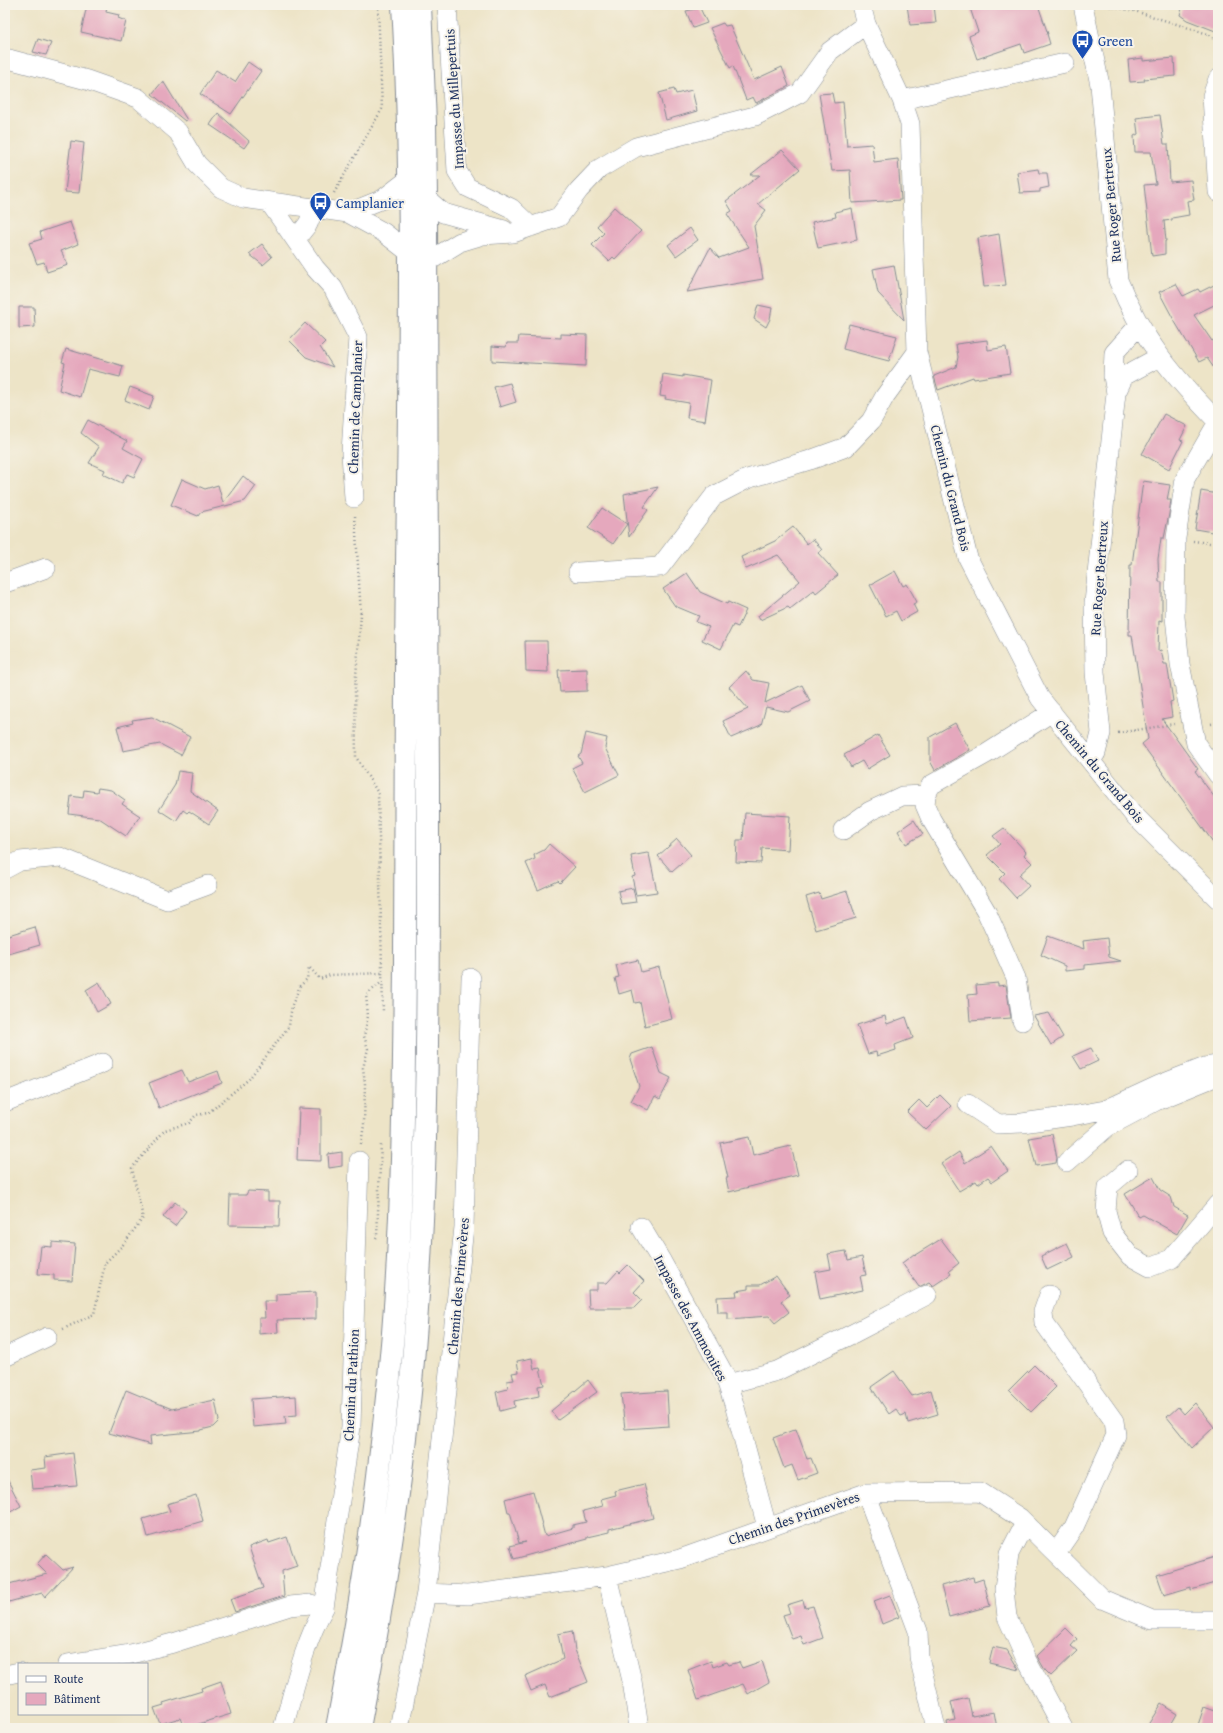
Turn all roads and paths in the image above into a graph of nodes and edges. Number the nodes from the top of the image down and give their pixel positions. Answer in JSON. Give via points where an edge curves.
{"nodes":[{"id":1,"x":378,"y":5,"type":"edge"},
{"id":2,"x":403,"y":5,"type":"edge"},
{"id":3,"x":420,"y":5,"type":"edge"},
{"id":4,"x":447,"y":5,"type":"edge"},
{"id":5,"x":861,"y":5,"type":"edge"},
{"id":6,"x":1083,"y":5,"type":"edge"},
{"id":7,"x":1100,"y":5,"type":"edge"},
{"id":8,"x":866,"y":24,"type":"junction"},
{"id":9,"x":1218,"y":43,"type":"edge"},
{"id":10,"x":5,"y":58,"type":"edge"},
{"id":11,"x":1065,"y":63,"type":"dead end"},
{"id":12,"x":1218,"y":79,"type":"edge"},
{"id":13,"x":902,"y":100,"type":"junction"},
{"id":14,"x":409,"y":179,"type":"junction"},
{"id":15,"x":1218,"y":192,"type":"edge"},
{"id":16,"x":426,"y":198,"type":"junction"},
{"id":17,"x":270,"y":203,"type":"junction"},
{"id":18,"x":320,"y":208,"type":"junction"},
{"id":19,"x":348,"y":213,"type":"junction"},
{"id":20,"x":531,"y":227,"type":"junction"},
{"id":21,"x":513,"y":233,"type":"junction"},
{"id":22,"x":296,"y":239,"type":"junction"},
{"id":23,"x":418,"y":258,"type":"junction"},
{"id":24,"x":1139,"y":325,"type":"junction"},
{"id":25,"x":917,"y":352,"type":"junction"},
{"id":26,"x":1159,"y":357,"type":"junction"},
{"id":27,"x":1116,"y":393,"type":"junction"},
{"id":28,"x":1218,"y":422,"type":"edge"},
{"id":29,"x":354,"y":498,"type":"joint"},
{"id":30,"x":1186,"y":540,"type":"dead end"},
{"id":31,"x":1210,"y":543,"type":"dead end"},
{"id":32,"x":46,"y":568,"type":"dead end"},
{"id":33,"x":578,"y":572,"type":"dead end"},
{"id":34,"x":5,"y":583,"type":"edge"},
{"id":35,"x":1052,"y":712,"type":"junction"},
{"id":36,"x":1192,"y":727,"type":"junction"},
{"id":37,"x":1114,"y":734,"type":"dead end"},
{"id":38,"x":1090,"y":760,"type":"junction"},
{"id":39,"x":1218,"y":775,"type":"edge"},
{"id":40,"x":926,"y":795,"type":"junction"},
{"id":41,"x":843,"y":830,"type":"dead end"},
{"id":42,"x":5,"y":869,"type":"edge"},
{"id":43,"x":208,"y":885,"type":"dead end"},
{"id":44,"x":1218,"y":899,"type":"edge"},
{"id":45,"x":382,"y":973,"type":"junction"},
{"id":46,"x":471,"y":978,"type":"dead end"},
{"id":47,"x":382,"y":982,"type":"junction"},
{"id":48,"x":383,"y":1014,"type":"dead end"},
{"id":49,"x":1022,"y":1021,"type":"dead end"},
{"id":50,"x":103,"y":1063,"type":"dead end"},
{"id":51,"x":1218,"y":1065,"type":"edge"},
{"id":52,"x":1218,"y":1073,"type":"edge"},
{"id":53,"x":5,"y":1102,"type":"edge"},
{"id":54,"x":968,"y":1104,"type":"dead end"},
{"id":55,"x":381,"y":1141,"type":"dead end"},
{"id":56,"x":359,"y":1161,"type":"joint"},
{"id":57,"x":1067,"y":1162,"type":"dead end"},
{"id":58,"x":1128,"y":1170,"type":"dead end"},
{"id":59,"x":1218,"y":1204,"type":"edge"},
{"id":60,"x":641,"y":1227,"type":"dead end"},
{"id":61,"x":355,"y":1260,"type":"junction"},
{"id":62,"x":927,"y":1295,"type":"dead end"},
{"id":63,"x":1049,"y":1295,"type":"dead end"},
{"id":64,"x":47,"y":1337,"type":"joint"},
{"id":65,"x":5,"y":1357,"type":"edge"},
{"id":66,"x":728,"y":1384,"type":"junction"},
{"id":67,"x":866,"y":1493,"type":"junction"},
{"id":68,"x":1025,"y":1523,"type":"junction"},
{"id":69,"x":767,"y":1527,"type":"junction"},
{"id":70,"x":1056,"y":1553,"type":"junction"},
{"id":71,"x":607,"y":1576,"type":"junction"},
{"id":72,"x":426,"y":1593,"type":"junction"},
{"id":73,"x":324,"y":1608,"type":"junction"},
{"id":74,"x":1218,"y":1620,"type":"edge"},
{"id":75,"x":74,"y":1663,"type":"edge"},
{"id":76,"x":18,"y":1672,"type":"edge"},
{"id":77,"x":5,"y":1675,"type":"edge"},
{"id":78,"x":283,"y":1728,"type":"edge"},
{"id":79,"x":337,"y":1728,"type":"edge"},
{"id":80,"x":359,"y":1728,"type":"edge"},
{"id":81,"x":399,"y":1728,"type":"edge"},
{"id":82,"x":639,"y":1728,"type":"edge"},
{"id":83,"x":936,"y":1728,"type":"edge"},
{"id":84,"x":1063,"y":1728,"type":"edge"}],
"edges":[{"from":1,"to":18,"type":"path","via":[[382,109]]},
{"from":2,"to":14,"type":"main road"},
{"from":3,"to":16,"type":"main road"},
{"from":4,"to":20,"type":"street","name":"Impasse du Millepertuis","via":[[457,171],[467,186],[511,208]]},
{"from":5,"to":8,"type":"street","name":"Chemin du Grand Bois"},
{"from":6,"to":24,"type":"street","name":"Rue Roger Bertreux","via":[[1100,85],[1118,280]]},
{"from":7,"to":9,"type":"path","via":[[1135,11],[1208,34]]},
{"from":8,"to":13,"type":"street","name":"Chemin du Grand Bois"},
{"from":8,"to":20,"type":"street","via":[[830,51],[800,93],[755,116],[636,147],[598,168],[559,217]]},
{"from":10,"to":17,"type":"street","via":[[87,80],[138,98],[178,132],[197,164],[221,188],[243,198]]},
{"from":11,"to":13,"type":"street"},
{"from":12,"to":15,"type":"street","via":[[1212,96]]},
{"from":13,"to":25,"type":"street","name":"Chemin du Grand Bois","via":[[910,124]]},
{"from":14,"to":19,"type":"street","via":[[383,199]]},
{"from":14,"to":23,"type":"main road"},
{"from":16,"to":21,"type":"street","via":[[443,213]]},
{"from":16,"to":23,"type":"main road"},
{"from":17,"to":18,"type":"street"},
{"from":17,"to":22,"type":"street","name":"Chemin de Camplanier"},
{"from":18,"to":19,"type":"street"},
{"from":18,"to":22,"type":"street"},
{"from":19,"to":23,"type":"street","via":[[383,232]]},
{"from":20,"to":21,"type":"street"},
{"from":21,"to":23,"type":"street","via":[[483,235]]},
{"from":22,"to":29,"type":"street","name":"Chemin de Camplanier","via":[[315,268],[333,288],[358,338],[351,453]]},
{"from":23,"to":79,"type":"main road","via":[[406,632],[405,1050],[401,1189],[383,1445],[356,1631]]},
{"from":23,"to":80,"type":"main road","via":[[428,913],[423,1185],[416,1324],[405,1441],[391,1545]]},
{"from":24,"to":26,"type":"street"},
{"from":24,"to":27,"type":"street","name":"Rue Roger Bertreux","via":[[1114,353],[1113,376]]},
{"from":25,"to":33,"type":"street","via":[[885,396],[871,421],[846,447],[747,479],[714,496],[660,567]]},
{"from":25,"to":35,"type":"street","name":"Chemin du Grand Bois","via":[[968,558],[1040,698]]},
{"from":26,"to":27,"type":"street","name":"Rue Roger Bertreux","via":[[1124,376]]},
{"from":26,"to":28,"type":"street"},
{"from":27,"to":38,"type":"street","name":"Rue Roger Bertreux","via":[[1094,603],[1095,672],[1101,733],[1096,753]]},
{"from":28,"to":36,"type":"street","via":[[1185,479],[1176,538],[1175,617],[1180,664]]},
{"from":29,"to":45,"type":"path","via":[[361,615],[355,688],[356,757],[378,793]]},
{"from":30,"to":31,"type":"path"},
{"from":32,"to":34,"type":"street"},
{"from":35,"to":38,"type":"street","name":"Chemin du Grand Bois"},
{"from":35,"to":40,"type":"street","via":[[931,785]]},
{"from":36,"to":37,"type":"path","via":[[1178,724]]},
{"from":36,"to":39,"type":"street","via":[[1196,744]]},
{"from":38,"to":44,"type":"street","name":"Chemin du Grand Bois","via":[[1133,814]]},
{"from":40,"to":41,"type":"street","via":[[902,796],[870,811]]},
{"from":40,"to":49,"type":"street","via":[[926,805],[931,819],[986,911],[1016,978]]},
{"from":42,"to":43,"type":"street","via":[[20,861],[60,857],[167,900]]},
{"from":45,"to":47,"type":"path"},
{"from":45,"to":64,"type":"path","via":[[330,975],[320,979],[309,967],[307,979],[300,986],[292,1005],[289,1026],[249,1079],[208,1113],[196,1115],[190,1123],[165,1130],[132,1168],[143,1218],[122,1246],[105,1262],[94,1314]]},
{"from":46,"to":72,"type":"street","name":"Chemin des Primevères","via":[[464,1227]]},
{"from":47,"to":48,"type":"path"},
{"from":47,"to":56,"type":"path","via":[[366,995],[368,1016],[364,1036],[368,1049],[363,1068],[364,1125]]},
{"from":50,"to":53,"type":"street"},
{"from":51,"to":54,"type":"street","via":[[1205,1067],[1159,1085],[1105,1110],[1072,1116],[998,1124]]},
{"from":52,"to":57,"type":"street","via":[[1107,1127]]},
{"from":55,"to":61,"type":"path","via":[[377,1236]]},
{"from":56,"to":61,"type":"street","name":"Chemin du Pathion"},
{"from":58,"to":59,"type":"street","via":[[1108,1187],[1106,1211],[1112,1233],[1130,1256],[1150,1267],[1171,1259]]},
{"from":60,"to":66,"type":"street","name":"Impasse des Ammonites"},
{"from":61,"to":73,"type":"street","name":"Chemin du Pathion","via":[[351,1427]]},
{"from":62,"to":66,"type":"street","via":[[777,1371]]},
{"from":63,"to":70,"type":"street","via":[[1043,1312],[1044,1323],[1114,1421],[1116,1434],[1074,1527]]},
{"from":64,"to":65,"type":"street"},
{"from":66,"to":69,"type":"street","name":"Impasse des Ammonites"},
{"from":67,"to":68,"type":"street","name":"Chemin des Primevères","via":[[980,1492]]},
{"from":67,"to":69,"type":"street","name":"Chemin des Primevères"},
{"from":67,"to":83,"type":"street","via":[[918,1631],[919,1657]]},
{"from":68,"to":70,"type":"street","name":"Chemin des Primevères"},
{"from":68,"to":84,"type":"street","via":[[1009,1554],[1004,1589],[1007,1617]]},
{"from":69,"to":71,"type":"street","name":"Chemin des Primevères","via":[[680,1559]]},
{"from":70,"to":74,"type":"street","name":"Chemin des Primevères","via":[[1102,1599],[1152,1620]]},
{"from":71,"to":72,"type":"street","name":"Chemin des Primevères","via":[[468,1596]]},
{"from":71,"to":82,"type":"street","via":[[632,1681]]},
{"from":72,"to":81,"type":"street","name":"Chemin des Primevères"},
{"from":73,"to":75,"type":"street","via":[[311,1604],[290,1606],[173,1643],[131,1654]]},
{"from":73,"to":78,"type":"street","name":"Chemin du Pathion","via":[[303,1655]]},
{"from":76,"to":77,"type":"street"}]}
